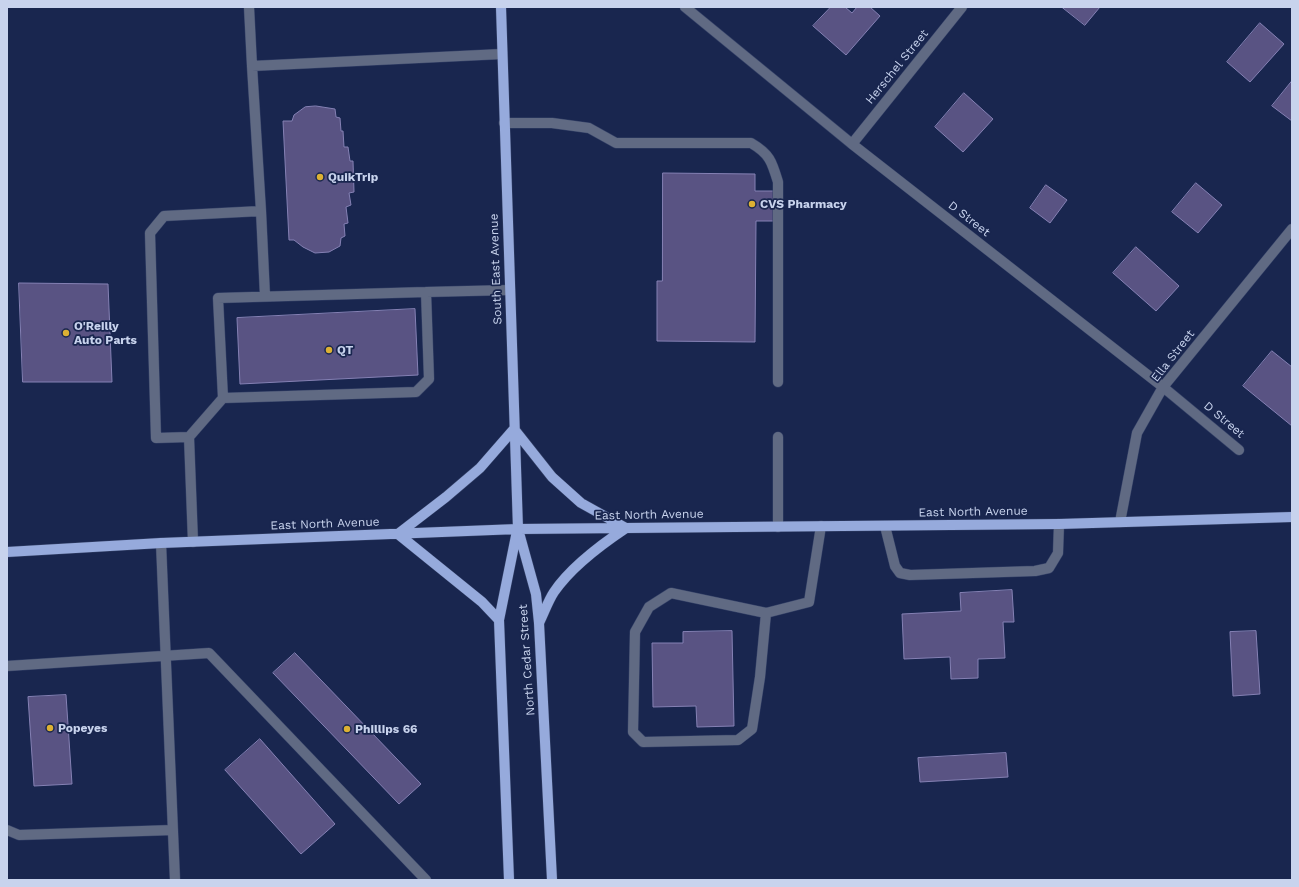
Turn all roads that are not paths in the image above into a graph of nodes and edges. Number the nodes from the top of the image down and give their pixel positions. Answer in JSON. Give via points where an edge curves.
{"nodes":[{"id":1,"x":249,"y":7,"type":"edge"},
{"id":2,"x":501,"y":7,"type":"edge"},
{"id":3,"x":685,"y":7,"type":"edge"},
{"id":4,"x":962,"y":7,"type":"edge"},
{"id":5,"x":502,"y":54,"type":"junction"},
{"id":6,"x":252,"y":66,"type":"junction"},
{"id":7,"x":504,"y":123,"type":"junction"},
{"id":8,"x":852,"y":144,"type":"junction"},
{"id":9,"x":261,"y":211,"type":"junction"},
{"id":10,"x":1292,"y":229,"type":"edge"},
{"id":11,"x":510,"y":290,"type":"junction"},
{"id":12,"x":426,"y":292,"type":"junction"},
{"id":13,"x":265,"y":296,"type":"junction"},
{"id":14,"x":778,"y":382,"type":"dead end"},
{"id":15,"x":1163,"y":387,"type":"junction"},
{"id":16,"x":223,"y":398,"type":"junction"},
{"id":17,"x":514,"y":429,"type":"junction"},
{"id":18,"x":189,"y":437,"type":"junction"},
{"id":19,"x":778,"y":437,"type":"dead end"},
{"id":20,"x":1239,"y":450,"type":"dead end"},
{"id":21,"x":1292,"y":517,"type":"edge"},
{"id":22,"x":1120,"y":522,"type":"junction"},
{"id":23,"x":1059,"y":524,"type":"junction"},
{"id":24,"x":821,"y":526,"type":"junction"},
{"id":25,"x":885,"y":526,"type":"junction"},
{"id":26,"x":778,"y":527,"type":"junction"},
{"id":27,"x":626,"y":528,"type":"junction"},
{"id":28,"x":518,"y":529,"type":"junction"},
{"id":29,"x":398,"y":534,"type":"junction"},
{"id":30,"x":193,"y":542,"type":"junction"},
{"id":31,"x":161,"y":543,"type":"junction"},
{"id":32,"x":7,"y":552,"type":"edge"},
{"id":33,"x":766,"y":613,"type":"junction"},
{"id":34,"x":499,"y":620,"type":"junction"},
{"id":35,"x":539,"y":623,"type":"junction"},
{"id":36,"x":166,"y":656,"type":"junction"},
{"id":37,"x":7,"y":666,"type":"edge"},
{"id":38,"x":7,"y":830,"type":"edge"},
{"id":39,"x":173,"y":830,"type":"junction"},
{"id":40,"x":175,"y":880,"type":"edge"},
{"id":41,"x":426,"y":880,"type":"edge"},
{"id":42,"x":509,"y":880,"type":"edge"},
{"id":43,"x":552,"y":880,"type":"edge"}],
"edges":[{"from":1,"to":6,"type":"street"},
{"from":2,"to":5,"type":"main road","name":"South East Avenue"},
{"from":3,"to":8,"type":"street","name":"D Street"},
{"from":4,"to":8,"type":"street","name":"Herschel Street"},
{"from":5,"to":6,"type":"street"},
{"from":5,"to":7,"type":"main road","name":"South East Avenue"},
{"from":6,"to":9,"type":"street"},
{"from":7,"to":11,"type":"main road","name":"South East Avenue"},
{"from":7,"to":14,"type":"street","via":[[552,122],[589,128],[616,143],[751,143],[762,150],[770,160],[778,182]]},
{"from":8,"to":15,"type":"street","name":"D Street"},
{"from":9,"to":13,"type":"street"},
{"from":9,"to":18,"type":"street","via":[[164,216],[150,233],[156,438]]},
{"from":10,"to":15,"type":"street","name":"Ella Street"},
{"from":11,"to":12,"type":"street"},
{"from":11,"to":17,"type":"main road","name":"South East Avenue"},
{"from":12,"to":13,"type":"street"},
{"from":12,"to":16,"type":"street","via":[[429,379],[416,392]]},
{"from":13,"to":16,"type":"street","via":[[218,298]]},
{"from":15,"to":20,"type":"street","name":"D Street"},
{"from":15,"to":22,"type":"street","name":"Ella Street","via":[[1137,433]]},
{"from":16,"to":18,"type":"street"},
{"from":17,"to":27,"type":"main road","via":[[552,477],[581,503]]},
{"from":17,"to":28,"type":"main road","name":"South East Avenue"},
{"from":17,"to":29,"type":"main road","via":[[480,468]]},
{"from":18,"to":30,"type":"street"},
{"from":19,"to":26,"type":"street"},
{"from":21,"to":22,"type":"main road","name":"East North Avenue"},
{"from":22,"to":23,"type":"main road","name":"East North Avenue"},
{"from":23,"to":25,"type":"main road","name":"East North Avenue"},
{"from":23,"to":25,"type":"street","via":[[1058,552],[1049,568],[1035,571],[910,575],[900,573],[895,566]]},
{"from":24,"to":25,"type":"main road","name":"East North Avenue"},
{"from":24,"to":26,"type":"main road","name":"East North Avenue"},
{"from":24,"to":33,"type":"street","via":[[809,602]]},
{"from":26,"to":27,"type":"main road","name":"East North Avenue"},
{"from":27,"to":28,"type":"main road","name":"East North Avenue"},
{"from":27,"to":35,"type":"main road","via":[[600,546],[569,574],[554,592]]},
{"from":28,"to":29,"type":"main road","name":"East North Avenue"},
{"from":28,"to":34,"type":"main road","name":"North Cedar Street"},
{"from":28,"to":35,"type":"main road","name":"North Cedar Street","via":[[536,594]]},
{"from":29,"to":30,"type":"main road","name":"East North Avenue"},
{"from":29,"to":34,"type":"main road","via":[[482,602]]},
{"from":30,"to":31,"type":"main road","name":"East North Avenue"},
{"from":31,"to":32,"type":"main road","name":"East North Avenue"},
{"from":31,"to":36,"type":"street"},
{"from":33,"to":33,"type":"street","via":[[752,729],[738,740],[643,742],[633,732],[635,632],[649,607],[671,593]]},
{"from":34,"to":42,"type":"main road","name":"North Cedar Street"},
{"from":35,"to":43,"type":"main road","name":"North Cedar Street"},
{"from":36,"to":37,"type":"street"},
{"from":36,"to":39,"type":"street"},
{"from":36,"to":41,"type":"street","via":[[209,653]]},
{"from":38,"to":39,"type":"street","via":[[19,835]]},
{"from":39,"to":40,"type":"street"}]}
